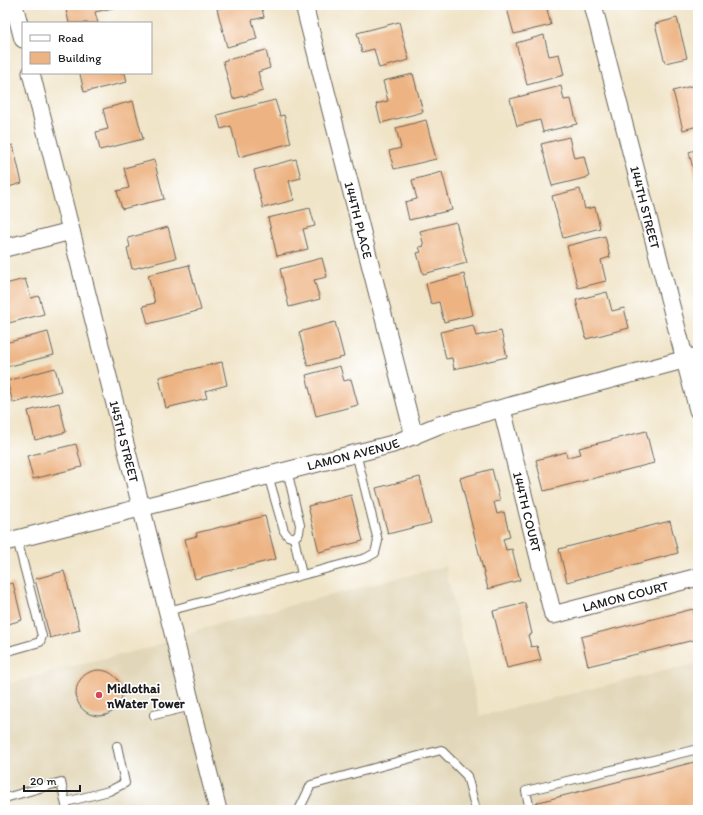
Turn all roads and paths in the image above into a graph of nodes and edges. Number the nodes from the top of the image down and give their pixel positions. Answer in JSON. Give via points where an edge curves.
{"nodes":[{"id":1,"x":14,"y":5,"type":"edge"},
{"id":2,"x":304,"y":5,"type":"edge"},
{"id":3,"x":593,"y":5,"type":"edge"},
{"id":4,"x":22,"y":36,"type":"edge"},
{"id":5,"x":32,"y":74,"type":"edge"},
{"id":6,"x":71,"y":231,"type":"junction"},
{"id":7,"x":5,"y":248,"type":"edge"},
{"id":8,"x":691,"y":357,"type":"edge"},
{"id":9,"x":502,"y":409,"type":"junction"},
{"id":10,"x":698,"y":410,"type":"edge"},
{"id":11,"x":414,"y":436,"type":"junction"},
{"id":12,"x":356,"y":453,"type":"junction"},
{"id":13,"x":287,"y":470,"type":"junction"},
{"id":14,"x":268,"y":475,"type":"junction"},
{"id":15,"x":141,"y":507,"type":"junction"},
{"id":16,"x":294,"y":538,"type":"junction"},
{"id":17,"x":11,"y":540,"type":"edge"},
{"id":18,"x":302,"y":575,"type":"junction"},
{"id":19,"x":698,"y":577,"type":"edge"},
{"id":20,"x":168,"y":611,"type":"junction"},
{"id":21,"x":553,"y":615,"type":"joint"},
{"id":22,"x":5,"y":652,"type":"edge"},
{"id":23,"x":192,"y":706,"type":"junction"},
{"id":24,"x":154,"y":715,"type":"dead end"},
{"id":25,"x":117,"y":746,"type":"dead end"},
{"id":26,"x":698,"y":749,"type":"edge"},
{"id":27,"x":5,"y":798,"type":"edge"},
{"id":28,"x":66,"y":806,"type":"edge"},
{"id":29,"x":218,"y":810,"type":"edge"},
{"id":30,"x":299,"y":810,"type":"edge"},
{"id":31,"x":476,"y":810,"type":"edge"},
{"id":32,"x":530,"y":810,"type":"edge"}],
"edges":[{"from":1,"to":4,"type":"street"},
{"from":2,"to":11,"type":"street","name":"144TH PLACE"},
{"from":3,"to":8,"type":"street","name":"144TH STREET"},
{"from":5,"to":6,"type":"street","name":"145TH STREET"},
{"from":6,"to":7,"type":"street"},
{"from":6,"to":15,"type":"street","name":"145TH STREET"},
{"from":8,"to":9,"type":"street","name":"LAMON AVENUE"},
{"from":8,"to":10,"type":"street","name":"144TH STREET"},
{"from":9,"to":11,"type":"street","name":"LAMON AVENUE","via":[[439,425]]},
{"from":9,"to":21,"type":"street","name":"144TH COURT"},
{"from":11,"to":12,"type":"street","name":"LAMON AVENUE"},
{"from":12,"to":13,"type":"street","name":"LAMON AVENUE"},
{"from":12,"to":18,"type":"lane","via":[[378,541],[375,553],[366,558]]},
{"from":13,"to":14,"type":"street","name":"LAMON AVENUE"},
{"from":13,"to":16,"type":"lane","via":[[300,525],[299,533]]},
{"from":14,"to":15,"type":"street","name":"LAMON AVENUE"},
{"from":14,"to":16,"type":"lane","via":[[284,531]]},
{"from":15,"to":17,"type":"street","name":"LAMON AVENUE"},
{"from":15,"to":20,"type":"street","name":"145TH STREET"},
{"from":16,"to":18,"type":"lane"},
{"from":17,"to":22,"type":"lane","via":[[42,636],[40,642]]},
{"from":18,"to":20,"type":"lane"},
{"from":19,"to":21,"type":"street","name":"LAMON COURT"},
{"from":20,"to":23,"type":"street","name":"145TH STREET"},
{"from":23,"to":24,"type":"lane"},
{"from":23,"to":29,"type":"street","name":"145TH STREET"},
{"from":25,"to":28,"type":"lane","via":[[125,783],[109,792]]},
{"from":26,"to":32,"type":"lane","via":[[526,791]]},
{"from":27,"to":28,"type":"lane","via":[[61,782]]},
{"from":30,"to":31,"type":"lane","via":[[311,785],[441,750],[467,776]]}]}
